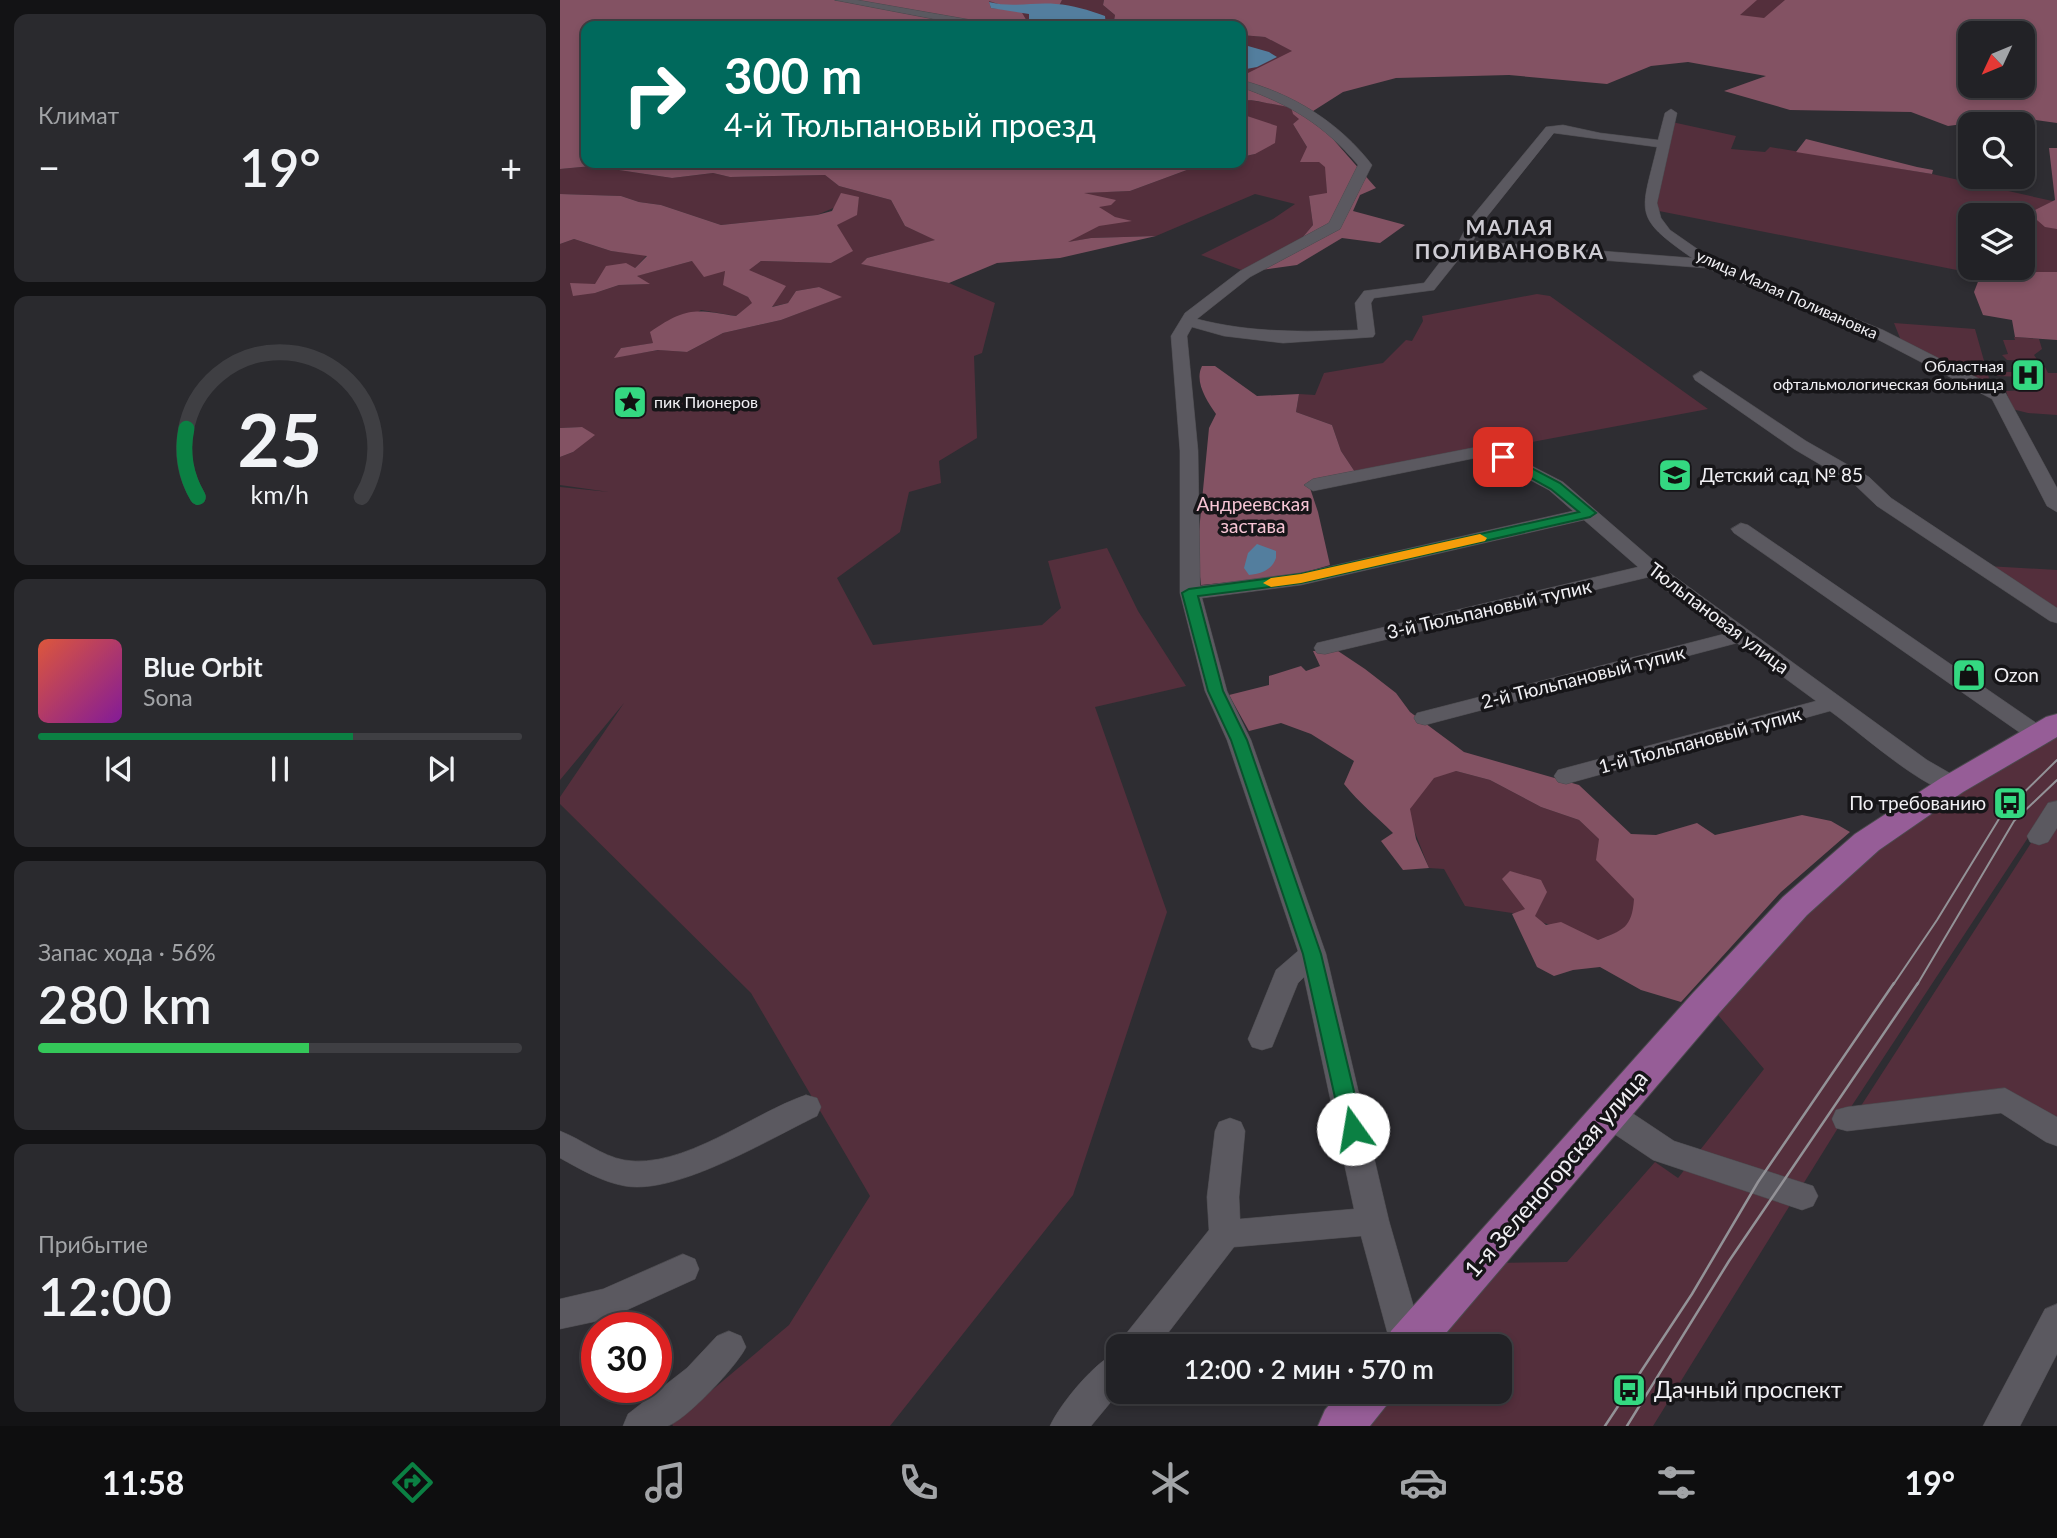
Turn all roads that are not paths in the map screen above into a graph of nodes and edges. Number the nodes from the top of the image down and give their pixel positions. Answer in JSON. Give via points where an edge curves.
{"nodes":[{"id":1,"x":840,"y":0,"type":"edge"},
{"id":2,"x":960,"y":21,"type":"edge"},
{"id":3,"x":1246,"y":85,"type":"edge"},
{"id":4,"x":1671,"y":114,"type":"dead end"},
{"id":5,"x":1664,"y":144,"type":"junction"},
{"id":6,"x":1464,"y":244,"type":"junction"},
{"id":7,"x":1711,"y":265,"type":"junction"},
{"id":8,"x":1187,"y":321,"type":"junction"},
{"id":9,"x":1701,"y":376,"type":"dead end"},
{"id":10,"x":1313,"y":485,"type":"dead end"},
{"id":11,"x":2057,"y":506,"type":"edge"},
{"id":12,"x":1590,"y":513,"type":"junction"},
{"id":13,"x":1741,"y":529,"type":"dead end"},
{"id":14,"x":1653,"y":570,"type":"junction"},
{"id":15,"x":1189,"y":593,"type":"junction"},
{"id":16,"x":2057,"y":617,"type":"edge"},
{"id":17,"x":1741,"y":636,"type":"junction"},
{"id":18,"x":1325,"y":648,"type":"dead end"},
{"id":19,"x":1835,"y":703,"type":"junction"},
{"id":20,"x":1426,"y":718,"type":"dead end"},
{"id":21,"x":2047,"y":729,"type":"edge"},
{"id":22,"x":1566,"y":776,"type":"dead end"},
{"id":23,"x":1952,"y":785,"type":"junction"},
{"id":24,"x":2057,"y":809,"type":"edge"},
{"id":25,"x":2039,"y":836,"type":"dead end"},
{"id":26,"x":1312,"y":954,"type":"junction"},
{"id":27,"x":1262,"y":1039,"type":"dead end"},
{"id":28,"x":806,"y":1107,"type":"dead end"},
{"id":29,"x":1609,"y":1114,"type":"junction"},
{"id":30,"x":1847,"y":1119,"type":"dead end"},
{"id":31,"x":1230,"y":1131,"type":"dead end"},
{"id":32,"x":2057,"y":1133,"type":"edge"},
{"id":33,"x":560,"y":1144,"type":"edge"},
{"id":34,"x":1802,"y":1196,"type":"dead end"},
{"id":35,"x":1373,"y":1222,"type":"junction"},
{"id":36,"x":1225,"y":1234,"type":"junction"},
{"id":37,"x":683,"y":1269,"type":"dead end"},
{"id":38,"x":560,"y":1314,"type":"edge"},
{"id":39,"x":2057,"y":1320,"type":"edge"},
{"id":40,"x":1146,"y":1334,"type":"edge"},
{"id":41,"x":1404,"y":1334,"type":"edge"},
{"id":42,"x":1417,"y":1334,"type":"edge"},
{"id":43,"x":729,"y":1347,"type":"dead end"},
{"id":44,"x":1106,"y":1381,"type":"edge"},
{"id":45,"x":1359,"y":1404,"type":"edge"},
{"id":46,"x":641,"y":1426,"type":"edge"},
{"id":47,"x":1069,"y":1426,"type":"edge"},
{"id":48,"x":1341,"y":1426,"type":"edge"},
{"id":49,"x":2001,"y":1426,"type":"edge"}],
"edges":[{"from":1,"to":2,"type":"street"},
{"from":3,"to":8,"type":"street","via":[[1297,104],[1325,121],[1365,164],[1364,171],[1335,226],[1245,274]]},
{"from":4,"to":5,"type":"street","name":"улица Малая Поливановка"},
{"from":5,"to":6,"type":"street","via":[[1550,130],[1478,216]]},
{"from":5,"to":7,"type":"street","name":"улица Малая Поливановка","via":[[1650,210],[1665,233]]},
{"from":6,"to":7,"type":"street"},
{"from":6,"to":8,"type":"street","via":[[1429,287],[1369,294],[1363,303],[1367,334],[1273,338]]},
{"from":7,"to":11,"type":"street","name":"улица Малая Поливановка","via":[[1877,333],[1999,396]]},
{"from":8,"to":15,"type":"street","name":"1-я Зеленогорская улица","via":[[1179,337],[1189,451]]},
{"from":9,"to":16,"type":"street"},
{"from":10,"to":12,"type":"street","name":"Тюльпановая улица","via":[[1488,450],[1556,486]]},
{"from":12,"to":14,"type":"street","name":"Тюльпановая улица"},
{"from":12,"to":15,"type":"street","via":[[1301,579]]},
{"from":13,"to":21,"type":"street"},
{"from":14,"to":17,"type":"street","name":"Тюльпановая улица"},
{"from":14,"to":18,"type":"street","name":"3-й Тюльпановый тупик"},
{"from":15,"to":26,"type":"street","name":"1-я Зеленогорская улица","via":[[1216,691],[1239,740]]},
{"from":17,"to":19,"type":"street","name":"Тюльпановая улица"},
{"from":17,"to":20,"type":"street","name":"2-й Тюльпановый тупик"},
{"from":19,"to":22,"type":"street","name":"1-й Тюльпановый тупик"},
{"from":19,"to":23,"type":"street","name":"Тюльпановая улица"},
{"from":21,"to":23,"type":"main road","name":"1-я Зеленогорская улица"},
{"from":23,"to":29,"type":"main road","name":"1-я Зеленогорская улица","via":[[1867,842],[1795,906]]},
{"from":24,"to":25,"type":"street"},
{"from":26,"to":27,"type":"street","via":[[1286,977]]},
{"from":26,"to":35,"type":"street","name":"1-я Зеленогорская улица"},
{"from":28,"to":33,"type":"street","via":[[661,1172],[626,1173]]},
{"from":29,"to":34,"type":"street","via":[[1664,1151]]},
{"from":29,"to":42,"type":"main road","name":"1-я Зеленогорская улица"},
{"from":30,"to":32,"type":"street","via":[[2005,1100]]},
{"from":31,"to":36,"type":"street","via":[[1223,1197]]},
{"from":35,"to":36,"type":"street"},
{"from":35,"to":41,"type":"street","name":"1-я Зеленогорская улица"},
{"from":36,"to":40,"type":"street"},
{"from":37,"to":38,"type":"street","via":[[607,1304]]},
{"from":39,"to":49,"type":"street"},
{"from":43,"to":46,"type":"street","via":[[699,1380]]},
{"from":44,"to":47,"type":"street"},
{"from":45,"to":48,"type":"main road"}]}
